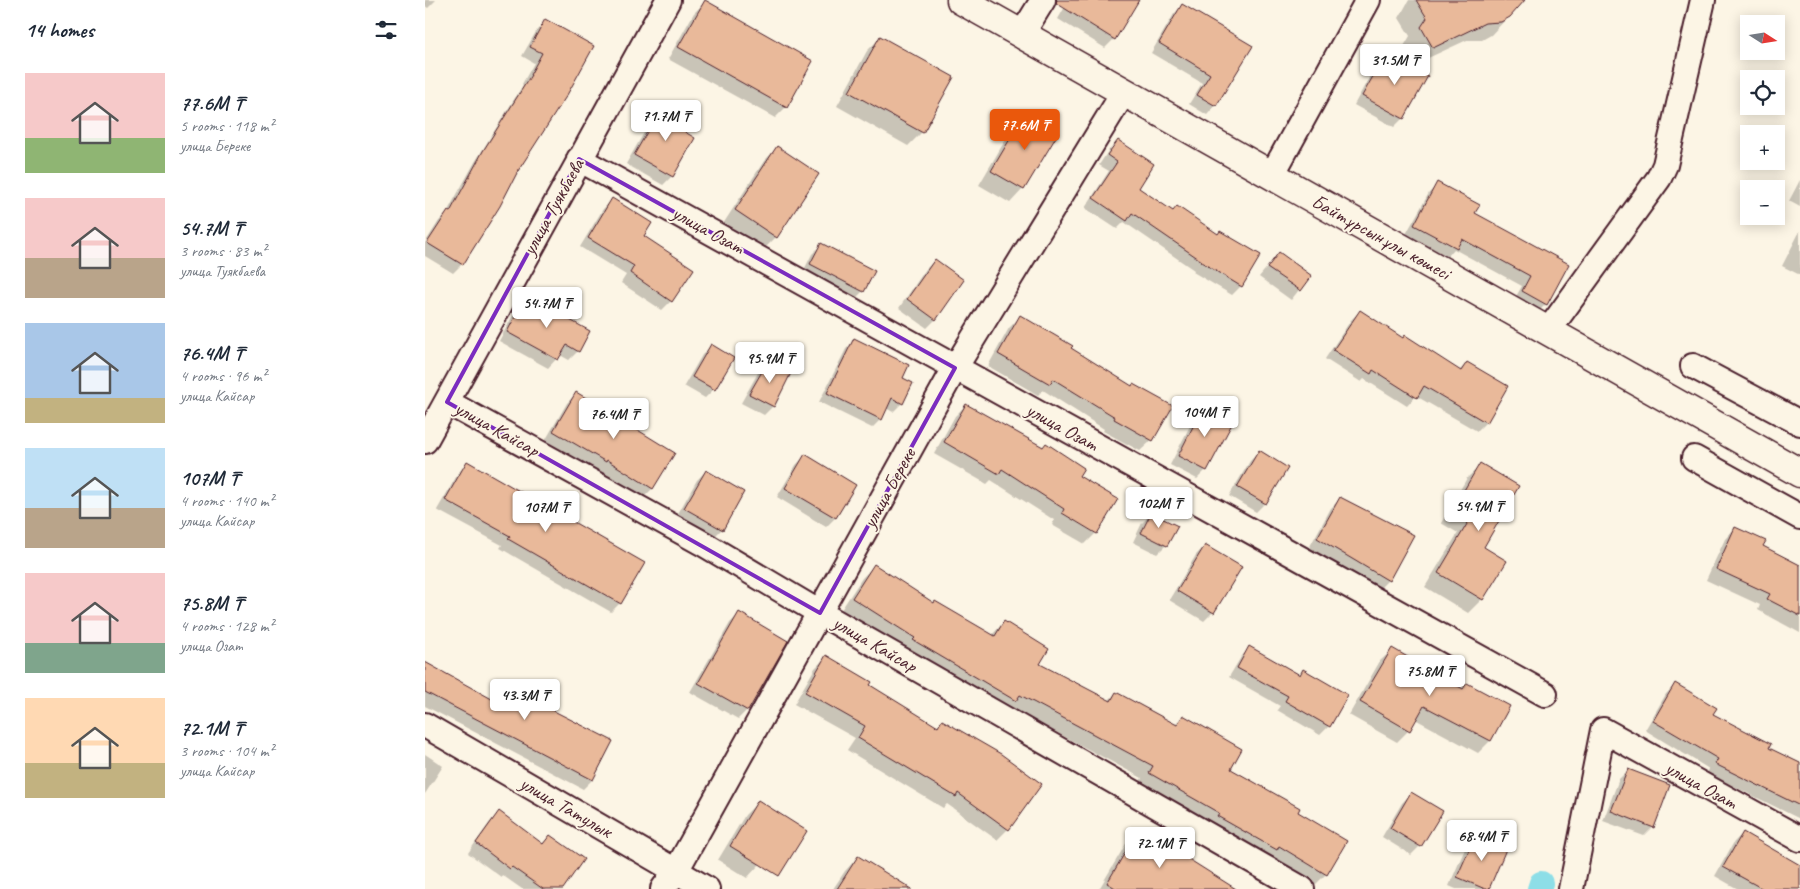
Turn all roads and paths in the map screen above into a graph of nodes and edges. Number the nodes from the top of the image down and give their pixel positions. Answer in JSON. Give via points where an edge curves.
{"nodes":[{"id":1,"x":667,"y":0,"type":"edge"},
{"id":2,"x":961,"y":0,"type":"edge"},
{"id":3,"x":1043,"y":0,"type":"edge"},
{"id":4,"x":1367,"y":0,"type":"edge"},
{"id":5,"x":1703,"y":0,"type":"edge"},
{"id":6,"x":1023,"y":34,"type":"junction"},
{"id":7,"x":1124,"y":92,"type":"junction"},
{"id":8,"x":579,"y":159,"type":"junction"},
{"id":9,"x":1272,"y":175,"type":"junction"},
{"id":10,"x":1548,"y":331,"type":"junction"},
{"id":11,"x":1693,"y":366,"type":"dead end"},
{"id":12,"x":955,"y":368,"type":"junction"},
{"id":13,"x":447,"y":402,"type":"junction"},
{"id":14,"x":1800,"y":423,"type":"edge"},
{"id":15,"x":425,"y":441,"type":"edge"},
{"id":16,"x":1694,"y":458,"type":"dead end"},
{"id":17,"x":1800,"y":473,"type":"edge"},
{"id":18,"x":1800,"y":517,"type":"edge"},
{"id":19,"x":820,"y":613,"type":"junction"},
{"id":20,"x":1545,"y":694,"type":"dead end"},
{"id":21,"x":425,"y":725,"type":"edge"},
{"id":22,"x":1800,"y":839,"type":"edge"},
{"id":23,"x":669,"y":880,"type":"edge"},
{"id":24,"x":707,"y":889,"type":"edge"},
{"id":25,"x":1302,"y":889,"type":"edge"},
{"id":26,"x":1571,"y":889,"type":"edge"}],
"edges":[{"from":1,"to":8,"type":"street","name":"улица Туякбаева"},
{"from":2,"to":6,"type":"main road","name":"Байтұрсынұлы көшесі"},
{"from":3,"to":6,"type":"street"},
{"from":4,"to":9,"type":"street"},
{"from":5,"to":10,"type":"street","via":[[1665,165],[1659,178]]},
{"from":6,"to":7,"type":"main road","name":"Байтұрсынұлы көшесі"},
{"from":7,"to":9,"type":"main road","name":"Байтұрсынұлы көшесі"},
{"from":7,"to":12,"type":"street","name":"улица Береке"},
{"from":8,"to":12,"type":"street","name":"улица Озат"},
{"from":8,"to":13,"type":"street","name":"улица Туякбаева"},
{"from":9,"to":10,"type":"main road","name":"Байтұрсынұлы көшесі"},
{"from":10,"to":17,"type":"main road","name":"Байтұрсынұлы көшесі"},
{"from":11,"to":14,"type":"street"},
{"from":12,"to":19,"type":"street","name":"улица Береке"},
{"from":12,"to":20,"type":"street","name":"улица Озат"},
{"from":13,"to":15,"type":"street","name":"улица Туякбаева"},
{"from":13,"to":19,"type":"street","name":"улица Кайсар"},
{"from":16,"to":18,"type":"street"},
{"from":19,"to":23,"type":"street","name":"улица Береке"},
{"from":19,"to":25,"type":"street","name":"улица Кайсар"},
{"from":21,"to":23,"type":"street","name":"улица Татулык"},
{"from":22,"to":26,"type":"street","name":"улица Озат","via":[[1603,730]]},
{"from":23,"to":24,"type":"street","name":"улица Татулык"}]}
